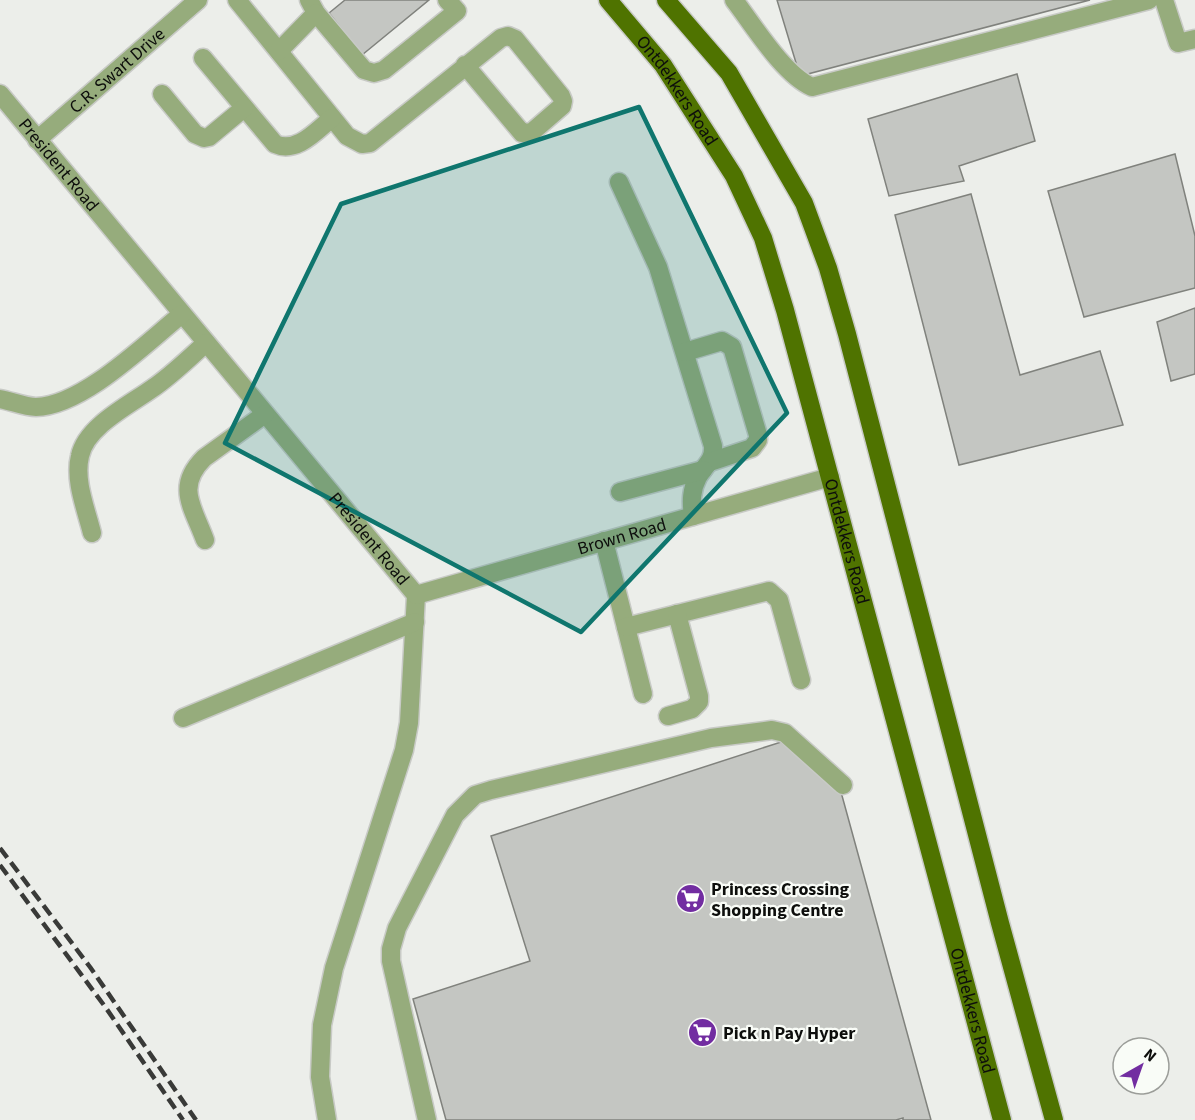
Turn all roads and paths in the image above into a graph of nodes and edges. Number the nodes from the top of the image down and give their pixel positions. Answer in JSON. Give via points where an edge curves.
{"nodes":[{"id":1,"x":198,"y":0,"type":"edge"},
{"id":2,"x":237,"y":0,"type":"edge"},
{"id":3,"x":609,"y":0,"type":"edge"},
{"id":4,"x":666,"y":0,"type":"edge"},
{"id":5,"x":734,"y":0,"type":"edge"},
{"id":6,"x":1149,"y":0,"type":"edge"},
{"id":7,"x":1164,"y":0,"type":"edge"},
{"id":8,"x":454,"y":4,"type":"edge"},
{"id":9,"x":312,"y":6,"type":"edge"},
{"id":10,"x":1195,"y":39,"type":"edge"},
{"id":11,"x":279,"y":51,"type":"junction"},
{"id":12,"x":203,"y":58,"type":"dead end"},
{"id":13,"x":465,"y":65,"type":"junction"},
{"id":14,"x":0,"y":94,"type":"edge"},
{"id":15,"x":162,"y":94,"type":"dead end"},
{"id":16,"x":244,"y":108,"type":"junction"},
{"id":17,"x":332,"y":118,"type":"junction"},
{"id":18,"x":37,"y":141,"type":"junction"},
{"id":19,"x":619,"y":182,"type":"dead end"},
{"id":20,"x":182,"y":314,"type":"junction"},
{"id":21,"x":206,"y":343,"type":"junction"},
{"id":22,"x":685,"y":352,"type":"junction"},
{"id":23,"x":0,"y":399,"type":"edge"},
{"id":24,"x":265,"y":414,"type":"junction"},
{"id":25,"x":706,"y":466,"type":"junction"},
{"id":26,"x":830,"y":477,"type":"junction"},
{"id":27,"x":620,"y":492,"type":"dead end"},
{"id":28,"x":693,"y":516,"type":"junction"},
{"id":29,"x":92,"y":533,"type":"dead end"},
{"id":30,"x":205,"y":540,"type":"dead end"},
{"id":31,"x":604,"y":542,"type":"junction"},
{"id":32,"x":416,"y":595,"type":"junction"},
{"id":33,"x":677,"y":614,"type":"junction"},
{"id":34,"x":415,"y":622,"type":"junction"},
{"id":35,"x":626,"y":627,"type":"junction"},
{"id":36,"x":801,"y":680,"type":"dead end"},
{"id":37,"x":643,"y":694,"type":"dead end"},
{"id":38,"x":668,"y":716,"type":"dead end"},
{"id":39,"x":183,"y":718,"type":"dead end"},
{"id":40,"x":843,"y":785,"type":"dead end"},
{"id":41,"x":327,"y":1120,"type":"edge"},
{"id":42,"x":427,"y":1120,"type":"edge"},
{"id":43,"x":1002,"y":1120,"type":"edge"},
{"id":44,"x":1054,"y":1120,"type":"edge"}],
"edges":[{"from":1,"to":18,"type":"street","name":"C.R. Swart Drive"},
{"from":2,"to":11,"type":"street"},
{"from":3,"to":26,"type":"main road","name":"Ontdekkers Road","via":[[663,65],[734,176],[763,238]]},
{"from":4,"to":44,"type":"main road","via":[[729,74],[804,203],[828,267]]},
{"from":5,"to":6,"type":"street","via":[[789,70],[812,87]]},
{"from":7,"to":10,"type":"street","via":[[1178,43]]},
{"from":8,"to":9,"type":"street","via":[[384,70],[374,73],[364,70]]},
{"from":9,"to":11,"type":"street"},
{"from":11,"to":17,"type":"street"},
{"from":12,"to":16,"type":"street"},
{"from":13,"to":13,"type":"street","via":[[522,133],[532,132],[562,106],[561,96],[515,39],[508,36]]},
{"from":13,"to":17,"type":"street","via":[[370,142],[354,141]]},
{"from":14,"to":18,"type":"street","name":"President Road"},
{"from":15,"to":16,"type":"street","via":[[195,134],[204,138]]},
{"from":16,"to":17,"type":"street","via":[[271,141],[281,147],[301,143]]},
{"from":18,"to":20,"type":"street","name":"President Road"},
{"from":19,"to":22,"type":"street","via":[[658,267]]},
{"from":20,"to":21,"type":"street","name":"President Road"},
{"from":20,"to":23,"type":"street","via":[[107,375],[70,398],[34,407]]},
{"from":21,"to":24,"type":"street","name":"President Road"},
{"from":21,"to":29,"type":"street","via":[[155,387],[95,430],[86,443],[80,455],[79,479]]},
{"from":22,"to":25,"type":"street","via":[[713,446]]},
{"from":22,"to":25,"type":"street","via":[[722,341],[732,347],[758,435],[752,448]]},
{"from":24,"to":30,"type":"street","via":[[195,467],[187,490]]},
{"from":24,"to":32,"type":"street","name":"President Road"},
{"from":25,"to":27,"type":"street"},
{"from":25,"to":28,"type":"street","via":[[692,494]]},
{"from":26,"to":28,"type":"street","name":"Brown Road"},
{"from":26,"to":43,"type":"main road","name":"Ontdekkers Road"},
{"from":28,"to":31,"type":"street","name":"Brown Road"},
{"from":31,"to":32,"type":"street","name":"Brown Road"},
{"from":31,"to":35,"type":"street"},
{"from":32,"to":34,"type":"street","name":"President Road"},
{"from":33,"to":35,"type":"street"},
{"from":33,"to":36,"type":"street","via":[[768,591],[779,600]]},
{"from":33,"to":38,"type":"street","via":[[699,702],[692,709]]},
{"from":34,"to":39,"type":"street"},
{"from":34,"to":41,"type":"street","name":"President Road","via":[[404,750],[334,968],[322,1025],[320,1077]]},
{"from":35,"to":37,"type":"street"},
{"from":40,"to":42,"type":"street","via":[[785,733],[772,730],[711,738],[475,795],[455,815],[397,928],[391,949]]}]}
